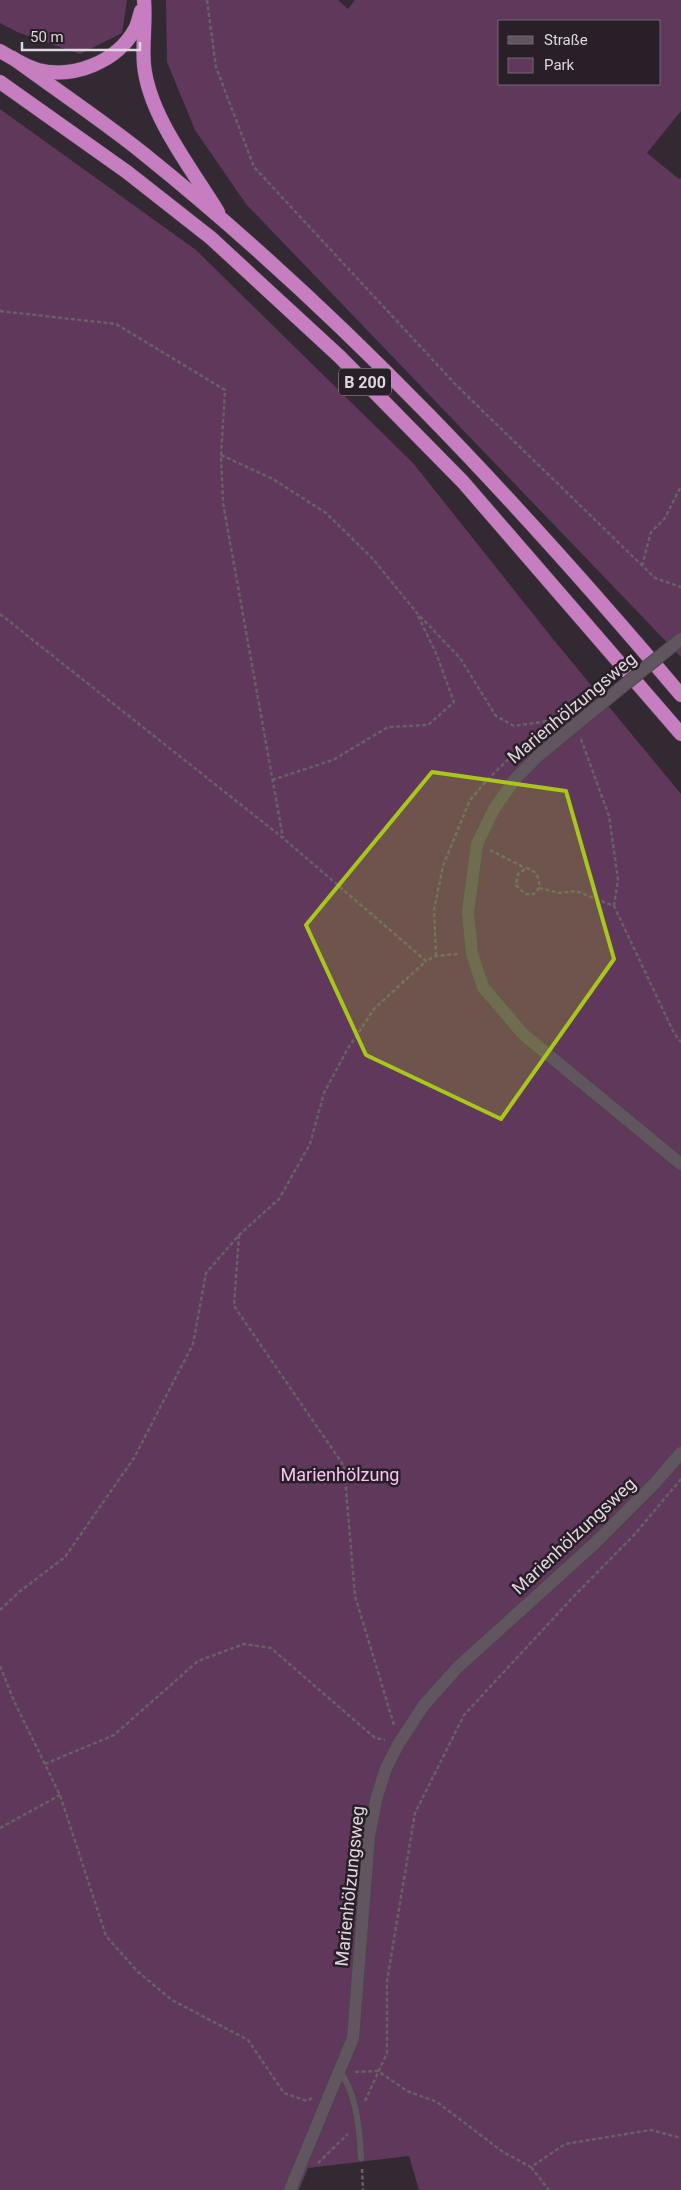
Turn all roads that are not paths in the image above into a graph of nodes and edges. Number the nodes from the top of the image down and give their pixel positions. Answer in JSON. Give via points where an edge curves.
{"nodes":[{"id":1,"x":144,"y":2,"type":"edge"},
{"id":2,"x":0,"y":51,"type":"edge"},
{"id":3,"x":13,"y":58,"type":"junction"},
{"id":4,"x":0,"y":82,"type":"edge"},
{"id":5,"x":226,"y":223,"type":"junction"},
{"id":6,"x":681,"y":639,"type":"edge"},
{"id":7,"x":681,"y":695,"type":"edge"},
{"id":8,"x":681,"y":734,"type":"edge"},
{"id":9,"x":681,"y":1164,"type":"edge"},
{"id":10,"x":681,"y":1453,"type":"edge"},
{"id":11,"x":340,"y":2072,"type":"junction"},
{"id":12,"x":361,"y":2158,"type":"road end"},
{"id":13,"x":290,"y":2190,"type":"edge"}],
"edges":[{"from":1,"to":3,"type":"highway","via":[[134,30],[123,44],[93,66],[66,72],[47,71]]},
{"from":1,"to":5,"type":"highway","via":[[144,66],[153,100],[167,130]]},
{"from":2,"to":3,"type":"highway","number":"B 200"},
{"from":3,"to":5,"type":"highway","number":"B 200","via":[[143,153]]},
{"from":4,"to":8,"type":"highway","number":"B 200","via":[[127,172],[211,238],[340,357],[463,482]]},
{"from":5,"to":7,"type":"highway","number":"B 200","via":[[356,342],[482,470]]},
{"from":6,"to":9,"type":"street","name":"Marienhölzungsweg","bridge":true,"via":[[539,755],[515,779],[494,809],[477,844],[468,912],[472,954],[483,987],[523,1034]]},
{"from":10,"to":11,"type":"street","name":"Marienhölzungsweg","via":[[593,1545],[458,1667],[424,1705],[399,1743],[386,1768],[369,1836],[353,2038]]},
{"from":11,"to":12,"type":"lane","via":[[347,2080],[357,2119]]},
{"from":11,"to":13,"type":"street","name":"Marienhölzungsweg"}]}
